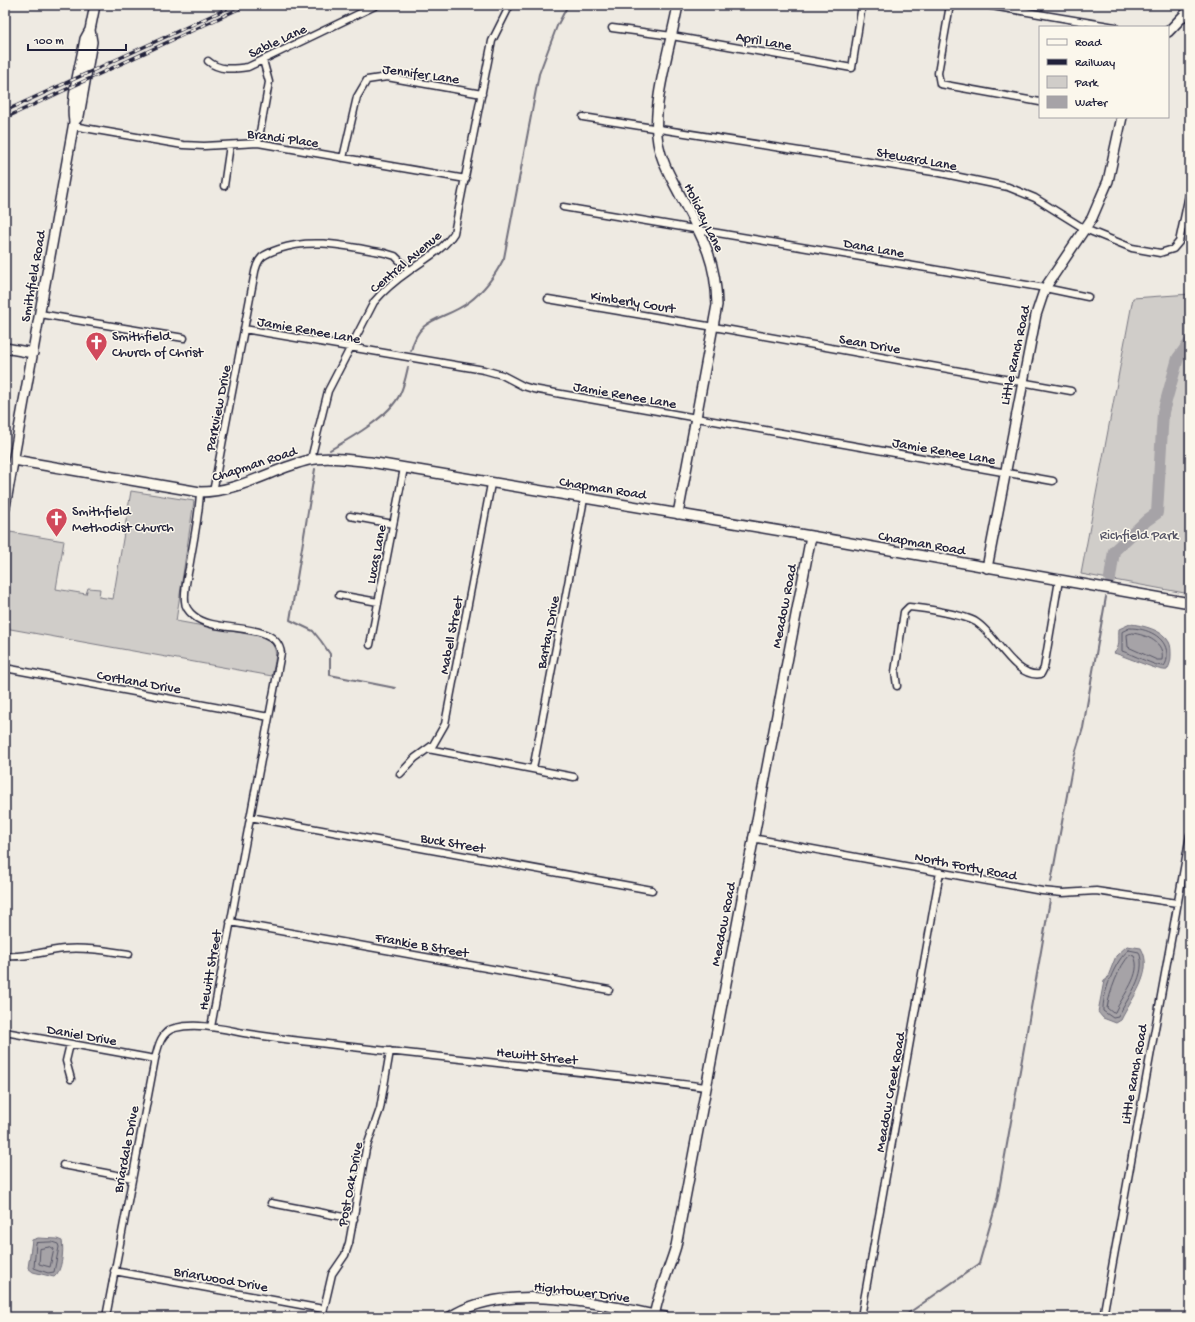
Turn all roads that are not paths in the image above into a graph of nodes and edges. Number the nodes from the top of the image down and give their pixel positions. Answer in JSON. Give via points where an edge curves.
{"nodes":[{"id":1,"x":95,"y":5,"type":"edge"},
{"id":2,"x":377,"y":5,"type":"edge"},
{"id":3,"x":510,"y":5,"type":"edge"},
{"id":4,"x":678,"y":5,"type":"edge"},
{"id":5,"x":862,"y":5,"type":"edge"},
{"id":6,"x":950,"y":5,"type":"edge"},
{"id":7,"x":986,"y":5,"type":"edge"},
{"id":8,"x":1190,"y":9,"type":"edge"},
{"id":9,"x":1109,"y":26,"type":"edge"},
{"id":10,"x":612,"y":28,"type":"dead end"},
{"id":11,"x":1169,"y":31,"type":"edge"},
{"id":12,"x":672,"y":36,"type":"junction"},
{"id":13,"x":263,"y":60,"type":"junction"},
{"id":14,"x":208,"y":61,"type":"dead end"},
{"id":15,"x":482,"y":94,"type":"junction"},
{"id":16,"x":1039,"y":102,"type":"edge"},
{"id":17,"x":583,"y":118,"type":"dead end"},
{"id":18,"x":1122,"y":118,"type":"edge"},
{"id":19,"x":74,"y":124,"type":"junction"},
{"id":20,"x":656,"y":128,"type":"junction"},
{"id":21,"x":258,"y":143,"type":"junction"},
{"id":22,"x":230,"y":145,"type":"junction"},
{"id":23,"x":343,"y":158,"type":"junction"},
{"id":24,"x":466,"y":179,"type":"junction"},
{"id":25,"x":224,"y":186,"type":"dead end"},
{"id":26,"x":1190,"y":190,"type":"edge"},
{"id":27,"x":564,"y":207,"type":"dead end"},
{"id":28,"x":1085,"y":229,"type":"junction"},
{"id":29,"x":699,"y":230,"type":"junction"},
{"id":30,"x":409,"y":270,"type":"junction"},
{"id":31,"x":1045,"y":288,"type":"junction"},
{"id":32,"x":1088,"y":297,"type":"dead end"},
{"id":33,"x":548,"y":299,"type":"dead end"},
{"id":34,"x":40,"y":314,"type":"junction"},
{"id":35,"x":714,"y":327,"type":"junction"},
{"id":36,"x":244,"y":330,"type":"junction"},
{"id":37,"x":184,"y":338,"type":"dead end"},
{"id":38,"x":5,"y":348,"type":"edge"},
{"id":39,"x":349,"y":348,"type":"junction"},
{"id":40,"x":33,"y":353,"type":"junction"},
{"id":41,"x":1023,"y":382,"type":"junction"},
{"id":42,"x":1071,"y":391,"type":"dead end"},
{"id":43,"x":695,"y":419,"type":"junction"},
{"id":44,"x":311,"y":459,"type":"junction"},
{"id":45,"x":14,"y":460,"type":"junction"},
{"id":46,"x":404,"y":468,"type":"junction"},
{"id":47,"x":1005,"y":473,"type":"junction"},
{"id":48,"x":1053,"y":481,"type":"dead end"},
{"id":49,"x":491,"y":484,"type":"junction"},
{"id":50,"x":200,"y":492,"type":"junction"},
{"id":51,"x":213,"y":492,"type":"junction"},
{"id":52,"x":584,"y":499,"type":"junction"},
{"id":53,"x":5,"y":507,"type":"edge"},
{"id":54,"x":678,"y":514,"type":"junction"},
{"id":55,"x":350,"y":516,"type":"dead end"},
{"id":56,"x":393,"y":524,"type":"junction"},
{"id":57,"x":811,"y":536,"type":"junction"},
{"id":58,"x":987,"y":568,"type":"junction"},
{"id":59,"x":1060,"y":580,"type":"junction"},
{"id":60,"x":339,"y":595,"type":"dead end"},
{"id":61,"x":378,"y":602,"type":"junction"},
{"id":62,"x":1190,"y":603,"type":"edge"},
{"id":63,"x":370,"y":645,"type":"dead end"},
{"id":64,"x":5,"y":668,"type":"edge"},
{"id":65,"x":897,"y":686,"type":"dead end"},
{"id":66,"x":269,"y":717,"type":"junction"},
{"id":67,"x":428,"y":749,"type":"junction"},
{"id":68,"x":533,"y":769,"type":"junction"},
{"id":69,"x":400,"y":774,"type":"dead end"},
{"id":70,"x":574,"y":777,"type":"dead end"},
{"id":71,"x":250,"y":817,"type":"junction"},
{"id":72,"x":1190,"y":835,"type":"edge"},
{"id":73,"x":752,"y":838,"type":"junction"},
{"id":74,"x":940,"y":872,"type":"junction"},
{"id":75,"x":652,"y":890,"type":"dead end"},
{"id":76,"x":1177,"y":903,"type":"junction"},
{"id":77,"x":230,"y":922,"type":"junction"},
{"id":78,"x":129,"y":954,"type":"dead end"},
{"id":79,"x":5,"y":956,"type":"edge"},
{"id":80,"x":609,"y":990,"type":"dead end"},
{"id":81,"x":211,"y":1027,"type":"junction"},
{"id":82,"x":5,"y":1032,"type":"edge"},
{"id":83,"x":70,"y":1044,"type":"junction"},
{"id":84,"x":390,"y":1051,"type":"junction"},
{"id":85,"x":155,"y":1059,"type":"junction"},
{"id":86,"x":71,"y":1079,"type":"dead end"},
{"id":87,"x":706,"y":1087,"type":"junction"},
{"id":88,"x":64,"y":1166,"type":"dead end"},
{"id":89,"x":132,"y":1178,"type":"junction"},
{"id":90,"x":271,"y":1203,"type":"dead end"},
{"id":91,"x":354,"y":1218,"type":"junction"},
{"id":92,"x":114,"y":1271,"type":"junction"},
{"id":93,"x":323,"y":1309,"type":"junction"},
{"id":94,"x":654,"y":1316,"type":"edge"},
{"id":95,"x":106,"y":1317,"type":"edge"},
{"id":96,"x":322,"y":1317,"type":"edge"},
{"id":97,"x":450,"y":1317,"type":"edge"},
{"id":98,"x":665,"y":1317,"type":"edge"},
{"id":99,"x":861,"y":1317,"type":"edge"},
{"id":100,"x":1103,"y":1317,"type":"edge"}],
"edges":[{"from":1,"to":19,"type":"street","name":"Smithfield Road","via":[[90,30],[90,55],[78,116]]},
{"from":2,"to":13,"type":"street","name":"Sable Lane"},
{"from":3,"to":15,"type":"street","name":"Central Avenue","via":[[492,41]]},
{"from":4,"to":12,"type":"street","name":"Holiday Lane"},
{"from":5,"to":12,"type":"street","name":"April Lane","via":[[852,68]]},
{"from":6,"to":16,"type":"street","via":[[938,73],[940,84]]},
{"from":7,"to":9,"type":"street"},
{"from":8,"to":11,"type":"street"},
{"from":10,"to":12,"type":"street","name":"April Lane"},
{"from":12,"to":20,"type":"street","name":"Holiday Lane","via":[[659,95]]},
{"from":13,"to":14,"type":"street","name":"Sable Lane","via":[[248,67],[234,69],[214,66]]},
{"from":13,"to":21,"type":"street","via":[[269,82]]},
{"from":15,"to":23,"type":"street","name":"Jennifer Lane","via":[[387,77],[367,80],[357,97]]},
{"from":15,"to":24,"type":"street","name":"Central Avenue"},
{"from":17,"to":20,"type":"street","name":"Steward Lane"},
{"from":18,"to":28,"type":"street","name":"Little Ranch Road","via":[[1108,181]]},
{"from":19,"to":22,"type":"street","name":"Brandi Place","via":[[183,145]]},
{"from":19,"to":34,"type":"street","name":"Smithfield Road"},
{"from":20,"to":28,"type":"street","name":"Steward Lane","via":[[1008,187],[1035,198]]},
{"from":20,"to":29,"type":"street","name":"Holiday Lane","via":[[661,157]]},
{"from":21,"to":22,"type":"street","name":"Brandi Place"},
{"from":21,"to":23,"type":"street","name":"Brandi Place"},
{"from":22,"to":25,"type":"street"},
{"from":23,"to":24,"type":"street","name":"Brandi Place"},
{"from":24,"to":30,"type":"street","name":"Central Avenue","via":[[454,233],[444,246]]},
{"from":26,"to":28,"type":"street","name":"Steward Lane","via":[[1179,242],[1173,249],[1160,253],[1132,248]]},
{"from":27,"to":29,"type":"street","name":"Dana Lane"},
{"from":28,"to":31,"type":"street","name":"Little Ranch Road"},
{"from":29,"to":31,"type":"street","name":"Dana Lane"},
{"from":29,"to":35,"type":"street","name":"Holiday Lane","via":[[717,281]]},
{"from":30,"to":36,"type":"street","name":"Parkview Drive","via":[[395,256],[322,242],[304,243],[269,252],[262,257],[256,268]]},
{"from":30,"to":39,"type":"street","name":"Central Avenue","via":[[384,290],[374,302]]},
{"from":31,"to":32,"type":"street","name":"Dana Lane"},
{"from":31,"to":41,"type":"street","name":"Little Ranch Road","via":[[1036,315]]},
{"from":33,"to":35,"type":"street","name":"Kimberly Court"},
{"from":34,"to":37,"type":"street"},
{"from":34,"to":40,"type":"street","name":"Smithfield Road"},
{"from":35,"to":41,"type":"street","name":"Sean Drive"},
{"from":35,"to":43,"type":"street","name":"Holiday Lane"},
{"from":36,"to":39,"type":"street","name":"Jamie Renee Lane"},
{"from":36,"to":51,"type":"street","name":"Parkview Drive"},
{"from":38,"to":40,"type":"street"},
{"from":39,"to":43,"type":"street","name":"Jamie Renee Lane","via":[[484,370],[502,375],[533,390]]},
{"from":39,"to":44,"type":"street","name":"Central Avenue","via":[[328,391]]},
{"from":40,"to":45,"type":"street","name":"Smithfield Road"},
{"from":41,"to":42,"type":"street","name":"Sean Drive"},
{"from":41,"to":47,"type":"street","name":"Little Ranch Road"},
{"from":43,"to":47,"type":"street","name":"Jamie Renee Lane"},
{"from":43,"to":54,"type":"street","name":"Holiday Lane"},
{"from":44,"to":46,"type":"street","name":"Chapman Road","via":[[357,461]]},
{"from":44,"to":51,"type":"street","name":"Chapman Road"},
{"from":45,"to":50,"type":"street","name":"Chapman Road"},
{"from":45,"to":53,"type":"street","name":"Smithfield Road"},
{"from":46,"to":49,"type":"street","name":"Chapman Road"},
{"from":46,"to":56,"type":"street","name":"Lucas Lane"},
{"from":47,"to":48,"type":"street","name":"Jamie Renee Lane"},
{"from":47,"to":58,"type":"street","name":"Little Ranch Road"},
{"from":49,"to":52,"type":"street","name":"Chapman Road"},
{"from":49,"to":67,"type":"street","name":"Mabell Street","via":[[445,724]]},
{"from":50,"to":51,"type":"street","name":"Chapman Road"},
{"from":50,"to":66,"type":"street","name":"Hewitt Street","via":[[185,602],[190,613],[200,621],[262,633],[277,640],[281,653]]},
{"from":52,"to":54,"type":"street","name":"Chapman Road"},
{"from":52,"to":68,"type":"street","name":"Bartay Drive"},
{"from":54,"to":57,"type":"street","name":"Chapman Road"},
{"from":55,"to":56,"type":"street"},
{"from":56,"to":61,"type":"street","name":"Lucas Lane"},
{"from":57,"to":58,"type":"street","name":"Chapman Road"},
{"from":57,"to":73,"type":"street","name":"Meadow Road"},
{"from":58,"to":59,"type":"street","name":"Chapman Road"},
{"from":59,"to":62,"type":"street","name":"Chapman Road"},
{"from":59,"to":65,"type":"street","via":[[1041,674],[1033,676],[1004,655],[986,630],[975,621],[966,617],[909,608],[904,612],[895,672]]},
{"from":60,"to":61,"type":"street"},
{"from":61,"to":63,"type":"street","name":"Lucas Lane"},
{"from":64,"to":66,"type":"street","name":"Cortland Drive"},
{"from":66,"to":71,"type":"street","name":"Hewitt Street"},
{"from":67,"to":68,"type":"street"},
{"from":67,"to":69,"type":"street","name":"Mabell Street"},
{"from":68,"to":70,"type":"street"},
{"from":71,"to":75,"type":"street","name":"Buck Street"},
{"from":71,"to":77,"type":"street","name":"Hewitt Street"},
{"from":72,"to":76,"type":"street","name":"Little Ranch Road"},
{"from":73,"to":74,"type":"street","name":"North Forty Road"},
{"from":73,"to":87,"type":"street","name":"Meadow Road"},
{"from":74,"to":76,"type":"street","name":"North Forty Road","via":[[1042,891],[1096,891]]},
{"from":74,"to":99,"type":"street","name":"Meadow Creek Road"},
{"from":76,"to":100,"type":"street","name":"Little Ranch Road"},
{"from":77,"to":80,"type":"street","name":"Frankie B Street"},
{"from":77,"to":81,"type":"street","name":"Hewitt Street"},
{"from":78,"to":79,"type":"street","via":[[75,949]]},
{"from":81,"to":84,"type":"street","name":"Hewitt Street","via":[[304,1042]]},
{"from":81,"to":85,"type":"street","name":"Briardale Drive","via":[[172,1029],[161,1040]]},
{"from":82,"to":83,"type":"street","name":"Daniel Drive"},
{"from":83,"to":85,"type":"street","name":"Daniel Drive"},
{"from":83,"to":86,"type":"street","via":[[66,1061]]},
{"from":84,"to":87,"type":"street","name":"Hewitt Street"},
{"from":84,"to":91,"type":"street","name":"Post Oak Drive","via":[[380,1109],[366,1149]]},
{"from":85,"to":89,"type":"street","name":"Briardale Drive"},
{"from":87,"to":94,"type":"street","name":"Meadow Road","via":[[676,1246],[658,1294]]},
{"from":88,"to":89,"type":"street"},
{"from":89,"to":92,"type":"street","name":"Briardale Drive"},
{"from":90,"to":91,"type":"street"},
{"from":91,"to":93,"type":"street","name":"Post Oak Drive","via":[[345,1255],[332,1274]]},
{"from":92,"to":93,"type":"street","name":"Briarwood Drive"},
{"from":92,"to":95,"type":"street","name":"Briardale Drive"},
{"from":93,"to":96,"type":"street","name":"Post Oak Drive"},
{"from":94,"to":97,"type":"street","name":"Hightower Drive","via":[[549,1297],[530,1297],[483,1303]]},
{"from":94,"to":98,"type":"street","name":"Hightower Drive"}]}
